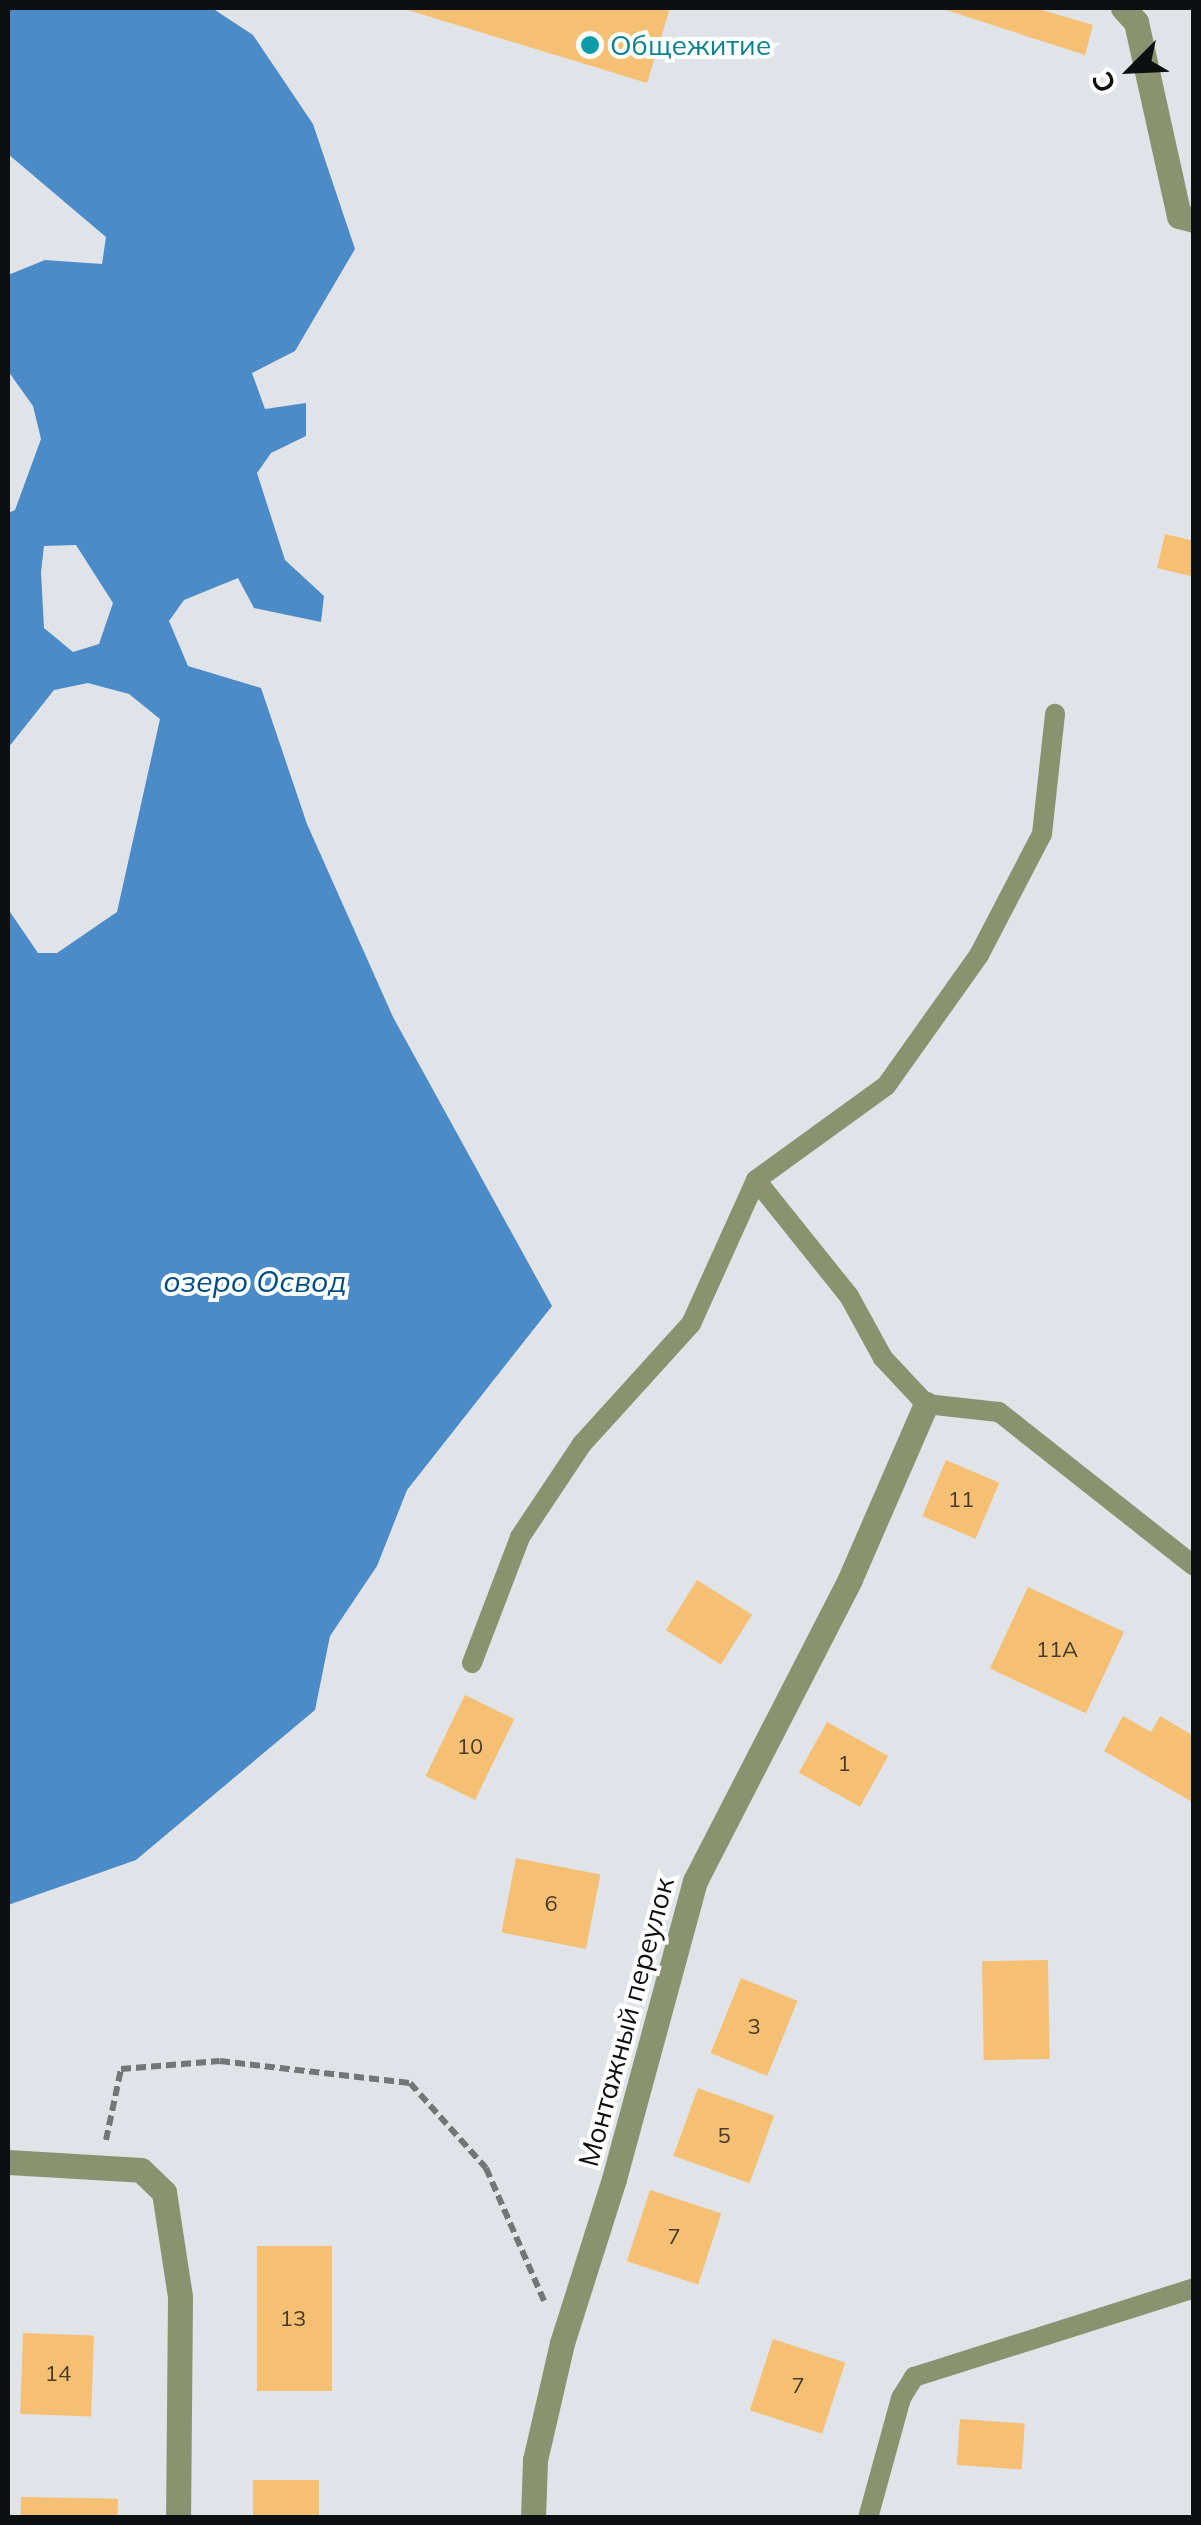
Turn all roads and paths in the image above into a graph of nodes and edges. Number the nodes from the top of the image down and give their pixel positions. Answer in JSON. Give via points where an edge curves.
{"nodes":[{"id":1,"x":1124,"y":8,"type":"edge"},
{"id":2,"x":1186,"y":218,"type":"edge"},
{"id":3,"x":1055,"y":714,"type":"dead end"},
{"id":4,"x":756,"y":1180,"type":"junction"},
{"id":5,"x":926,"y":1404,"type":"junction"},
{"id":6,"x":1194,"y":1566,"type":"edge"},
{"id":7,"x":472,"y":1664,"type":"dead end"},
{"id":8,"x":8,"y":2162,"type":"edge"},
{"id":9,"x":102,"y":2164,"type":"junction"},
{"id":10,"x":1194,"y":2288,"type":"edge"},
{"id":11,"x":562,"y":2343,"type":"junction"},
{"id":12,"x":178,"y":2518,"type":"edge"},
{"id":13,"x":533,"y":2518,"type":"edge"},
{"id":14,"x":868,"y":2518,"type":"edge"}],
"edges":[{"from":1,"to":2,"type":"street","via":[[1136,22]]},
{"from":3,"to":4,"type":"lane","via":[[1042,834],[978,955],[886,1086]]},
{"from":4,"to":5,"type":"lane","via":[[849,1296],[883,1358]]},
{"from":4,"to":7,"type":"lane","via":[[691,1324],[582,1444],[520,1537]]},
{"from":5,"to":6,"type":"lane","via":[[999,1412]]},
{"from":5,"to":11,"type":"street","name":"Монтажный переулок","via":[[850,1579],[695,1881]]},
{"from":8,"to":9,"type":"street"},
{"from":9,"to":11,"type":"path","via":[[120,2069],[220,2062],[410,2083],[486,2168]]},
{"from":9,"to":12,"type":"street","via":[[140,2170],[164,2192],[180,2297]]},
{"from":10,"to":14,"type":"lane","via":[[914,2377],[901,2398]]},
{"from":11,"to":13,"type":"street","name":"Монтажный переулок","via":[[535,2460]]}]}
